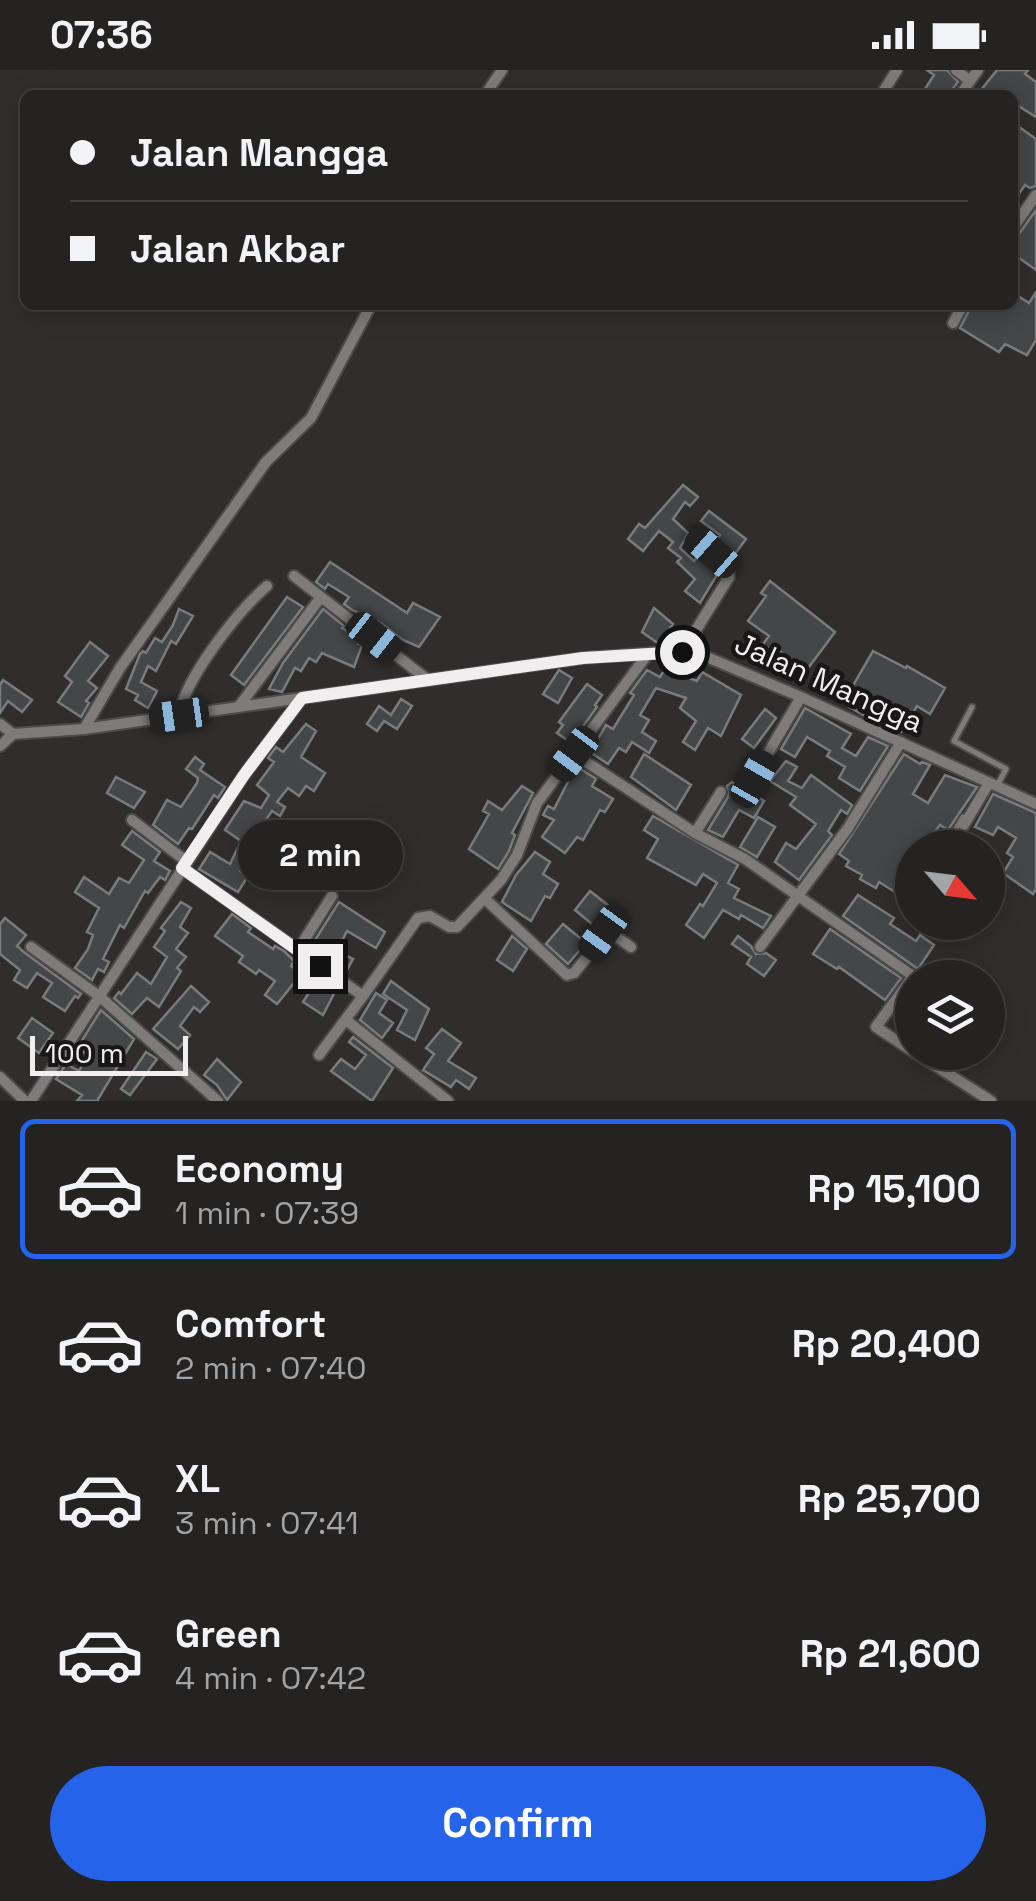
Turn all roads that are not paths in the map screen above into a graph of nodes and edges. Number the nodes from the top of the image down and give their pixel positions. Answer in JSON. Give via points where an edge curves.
{"nodes":[{"id":1,"x":956,"y":70,"type":"edge"},
{"id":2,"x":978,"y":70,"type":"edge"},
{"id":3,"x":970,"y":80,"type":"junction"},
{"id":4,"x":963,"y":90,"type":"edge"},
{"id":5,"x":1036,"y":196,"type":"edge"},
{"id":6,"x":1018,"y":221,"type":"edge"},
{"id":7,"x":368,"y":310,"type":"edge"},
{"id":8,"x":958,"y":310,"type":"edge"},
{"id":9,"x":953,"y":323,"type":"dead end"},
{"id":10,"x":696,"y":538,"type":"dead end"},
{"id":11,"x":294,"y":576,"type":"dead end"},
{"id":12,"x":267,"y":586,"type":"dead end"},
{"id":13,"x":321,"y":597,"type":"junction"},
{"id":14,"x":682,"y":652,"type":"junction"},
{"id":15,"x":647,"y":655,"type":"junction"},
{"id":16,"x":428,"y":680,"type":"junction"},
{"id":17,"x":801,"y":696,"type":"junction"},
{"id":18,"x":302,"y":698,"type":"junction"},
{"id":19,"x":240,"y":706,"type":"junction"},
{"id":20,"x":972,"y":706,"type":"dead end"},
{"id":21,"x":179,"y":715,"type":"junction"},
{"id":22,"x":0,"y":724,"type":"edge"},
{"id":23,"x":84,"y":729,"type":"junction"},
{"id":24,"x":12,"y":734,"type":"junction"},
{"id":25,"x":901,"y":742,"type":"junction"},
{"id":26,"x":0,"y":746,"type":"edge"},
{"id":27,"x":574,"y":754,"type":"junction"},
{"id":28,"x":754,"y":779,"type":"dead end"},
{"id":29,"x":990,"y":783,"type":"junction"},
{"id":30,"x":721,"y":792,"type":"dead end"},
{"id":31,"x":1036,"y":804,"type":"edge"},
{"id":32,"x":132,"y":820,"type":"dead end"},
{"id":33,"x":964,"y":825,"type":"dead end"},
{"id":34,"x":957,"y":830,"type":"edge"},
{"id":35,"x":695,"y":833,"type":"junction"},
{"id":36,"x":184,"y":864,"type":"junction"},
{"id":37,"x":797,"y":895,"type":"junction"},
{"id":38,"x":332,"y":896,"type":"dead end"},
{"id":39,"x":484,"y":898,"type":"junction"},
{"id":40,"x":31,"y":947,"type":"dead end"},
{"id":41,"x":760,"y":947,"type":"dead end"},
{"id":42,"x":631,"y":948,"type":"dead end"},
{"id":43,"x":298,"y":950,"type":"junction"},
{"id":44,"x":895,"y":963,"type":"edge"},
{"id":45,"x":100,"y":996,"type":"junction"},
{"id":46,"x":363,"y":996,"type":"junction"},
{"id":47,"x":895,"y":1001,"type":"edge"},
{"id":48,"x":346,"y":1020,"type":"junction"},
{"id":49,"x":895,"y":1040,"type":"edge"},
{"id":50,"x":320,"y":1055,"type":"dead end"},
{"id":51,"x":942,"y":1070,"type":"edge"},
{"id":52,"x":0,"y":1077,"type":"edge"},
{"id":53,"x":28,"y":1101,"type":"edge"},
{"id":54,"x":218,"y":1101,"type":"edge"},
{"id":55,"x":448,"y":1101,"type":"edge"},
{"id":56,"x":991,"y":1101,"type":"edge"}],
"edges":[{"from":1,"to":3,"type":"street"},
{"from":2,"to":3,"type":"street"},
{"from":3,"to":4,"type":"street"},
{"from":5,"to":6,"type":"street"},
{"from":7,"to":23,"type":"street","via":[[311,418],[266,462]]},
{"from":8,"to":9,"type":"street"},
{"from":10,"to":14,"type":"street","via":[[728,566],[729,577]]},
{"from":11,"to":13,"type":"street"},
{"from":12,"to":21,"type":"street","via":[[194,678]]},
{"from":13,"to":16,"type":"street"},
{"from":13,"to":19,"type":"street"},
{"from":14,"to":15,"type":"street","name":"Jalan Mangga"},
{"from":14,"to":17,"type":"street","name":"Jalan Mangga"},
{"from":15,"to":16,"type":"street","name":"Jalan Mangga"},
{"from":15,"to":27,"type":"street"},
{"from":16,"to":18,"type":"street","name":"Jalan Mangga"},
{"from":17,"to":25,"type":"street","name":"Jalan Mangga"},
{"from":17,"to":28,"type":"street"},
{"from":18,"to":19,"type":"street","name":"Jalan Mangga"},
{"from":18,"to":36,"type":"street"},
{"from":19,"to":21,"type":"street","name":"Jalan Mangga"},
{"from":20,"to":29,"type":"lane","via":[[954,741],[1006,769]]},
{"from":21,"to":23,"type":"street","name":"Jalan Mangga"},
{"from":22,"to":24,"type":"street"},
{"from":23,"to":24,"type":"street","name":"Jalan Mangga"},
{"from":24,"to":26,"type":"street"},
{"from":25,"to":29,"type":"street","name":"Jalan Mangga"},
{"from":25,"to":37,"type":"street"},
{"from":27,"to":35,"type":"street"},
{"from":27,"to":39,"type":"street","via":[[537,803],[517,855]]},
{"from":29,"to":31,"type":"street","name":"Jalan Mangga"},
{"from":29,"to":33,"type":"street"},
{"from":29,"to":34,"type":"lane"},
{"from":30,"to":35,"type":"street"},
{"from":32,"to":36,"type":"street"},
{"from":35,"to":37,"type":"street"},
{"from":36,"to":43,"type":"street"},
{"from":36,"to":45,"type":"street"},
{"from":37,"to":41,"type":"street"},
{"from":37,"to":44,"type":"street"},
{"from":38,"to":43,"type":"street"},
{"from":39,"to":42,"type":"street","via":[[567,974],[608,931]]},
{"from":39,"to":46,"type":"street","via":[[457,928],[418,918]]},
{"from":40,"to":45,"type":"street"},
{"from":43,"to":46,"type":"street"},
{"from":45,"to":53,"type":"street"},
{"from":45,"to":54,"type":"street"},
{"from":46,"to":48,"type":"street"},
{"from":47,"to":49,"type":"street","via":[[876,1027]]},
{"from":48,"to":50,"type":"street"},
{"from":48,"to":55,"type":"street"},
{"from":51,"to":56,"type":"street"},
{"from":52,"to":53,"type":"street"}]}
